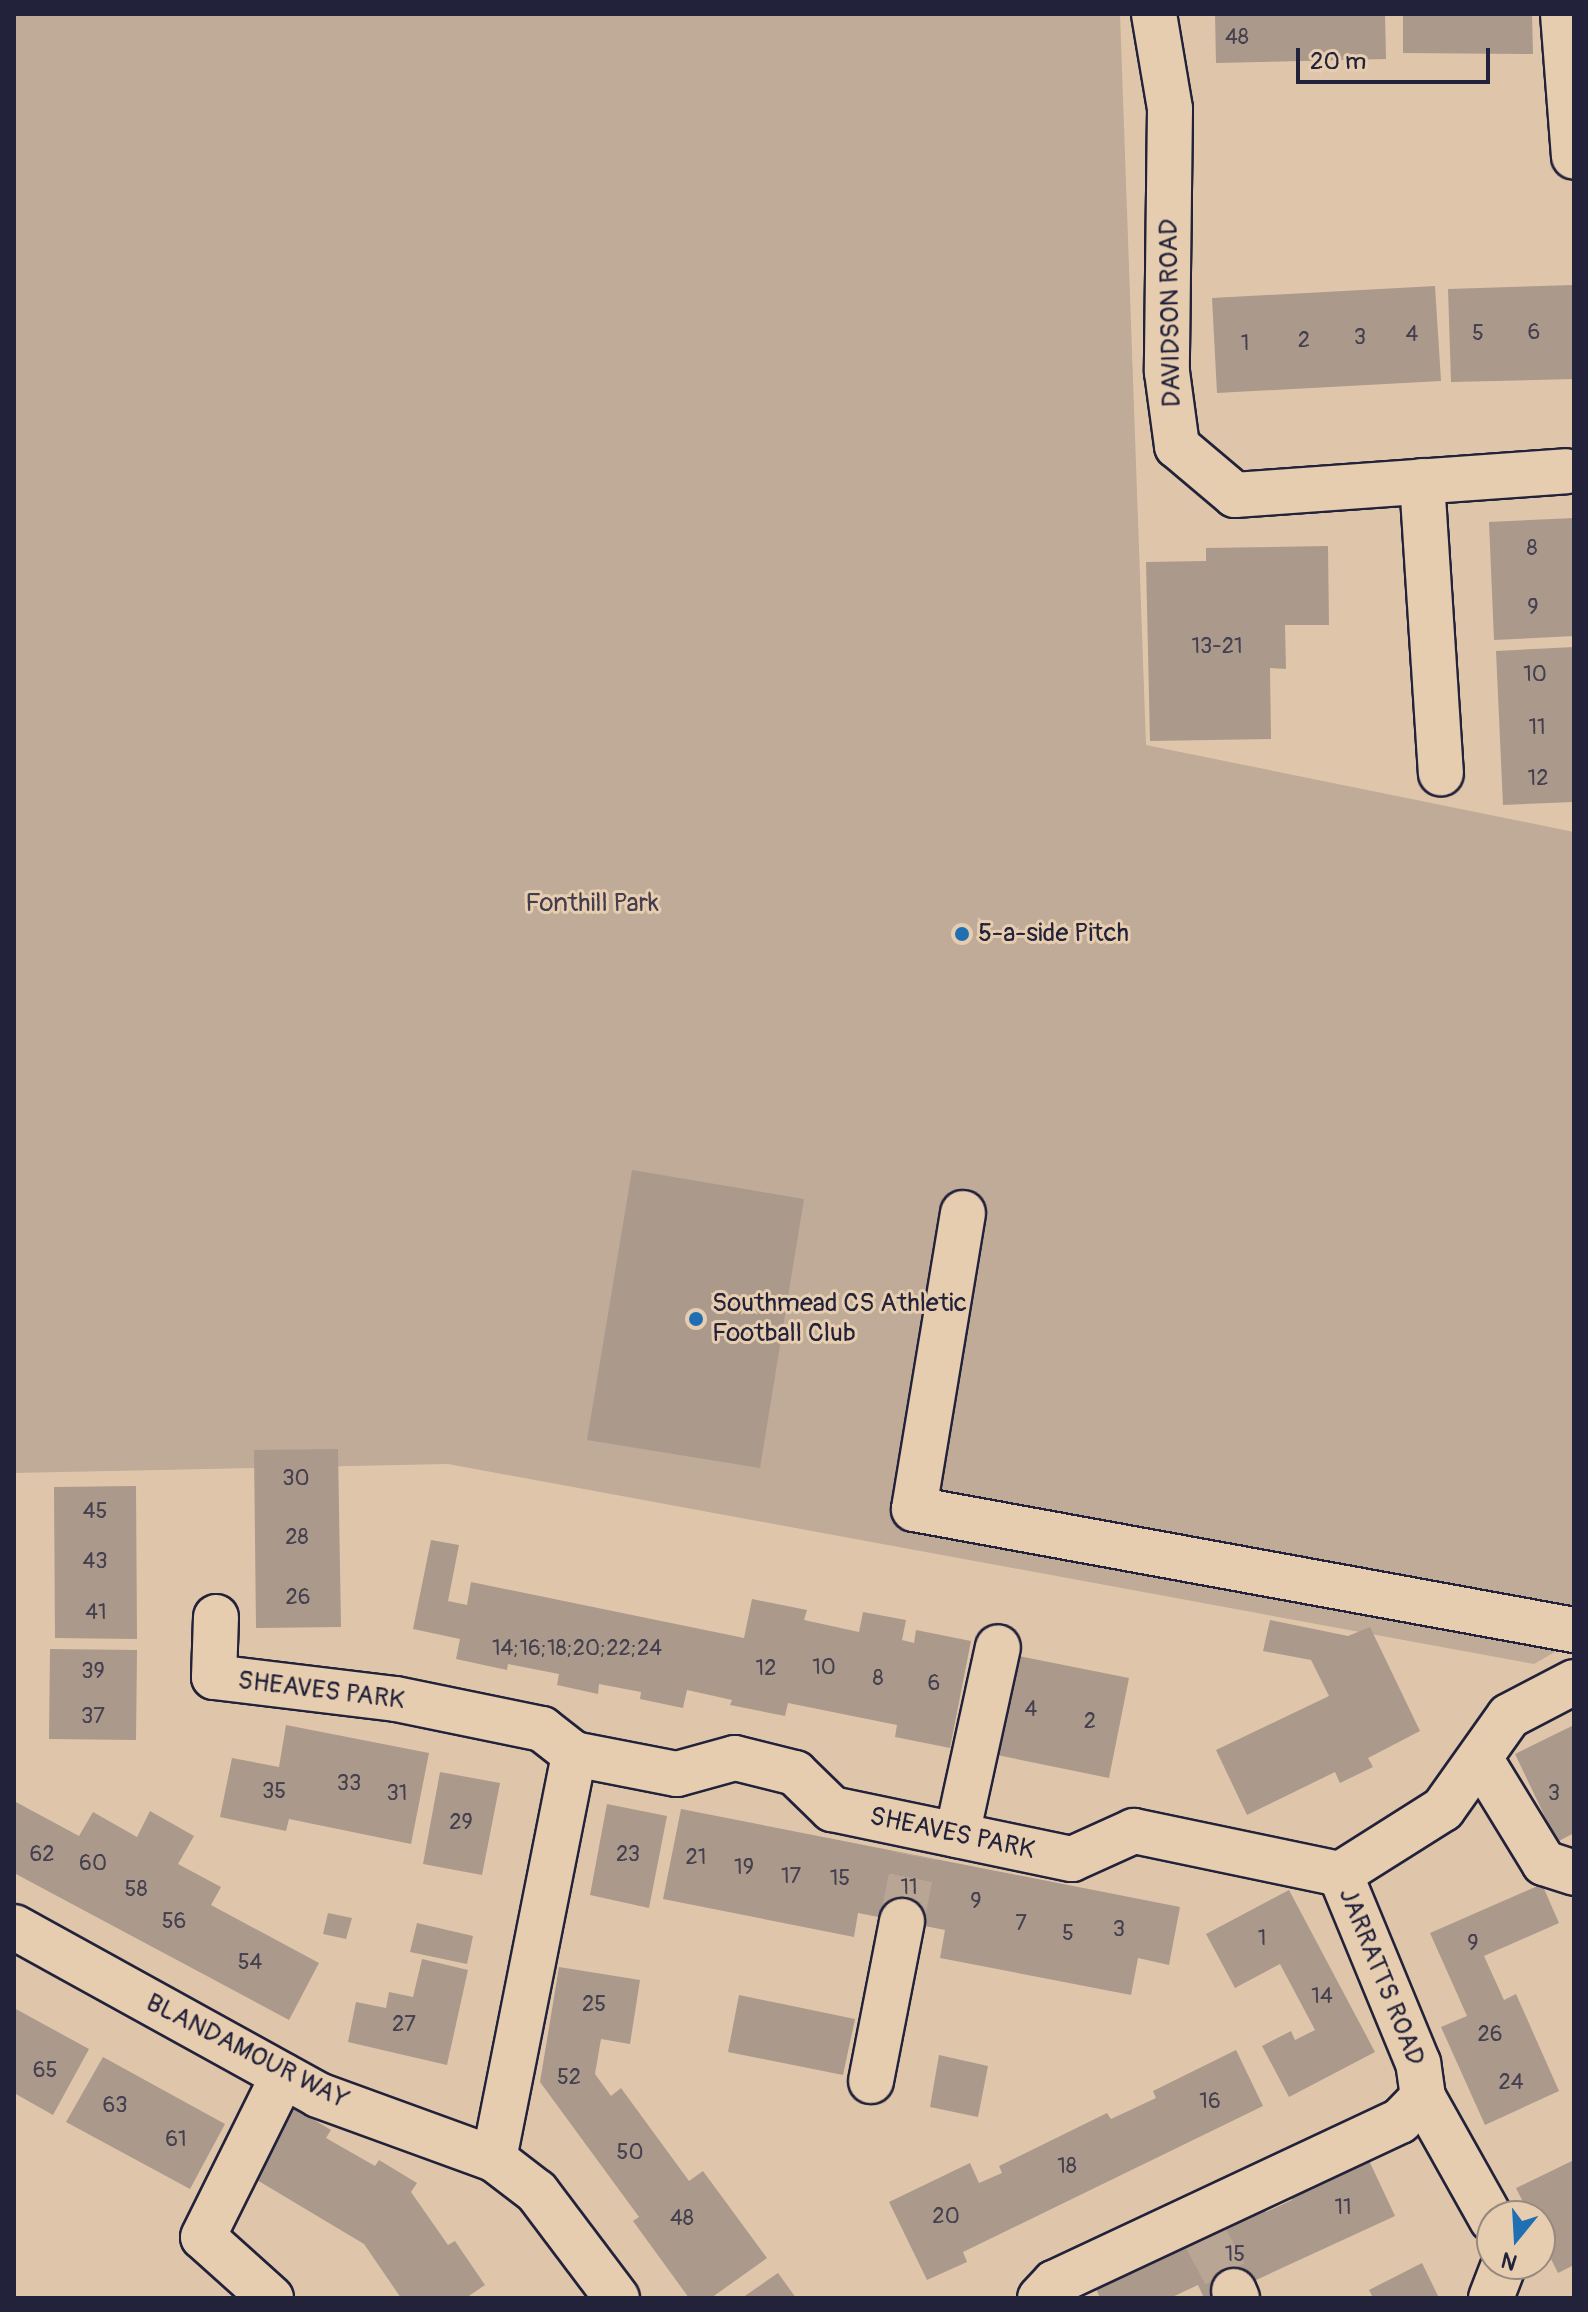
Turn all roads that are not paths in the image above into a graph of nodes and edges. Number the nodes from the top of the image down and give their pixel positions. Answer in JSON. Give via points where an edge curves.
{"nodes":[{"id":1,"x":1154,"y":14,"type":"edge"},
{"id":2,"x":1563,"y":14,"type":"edge"},
{"id":3,"x":1574,"y":157,"type":"edge"},
{"id":4,"x":1566,"y":471,"type":"dead end"},
{"id":5,"x":1422,"y":481,"type":"junction"},
{"id":6,"x":1441,"y":773,"type":"dead end"},
{"id":7,"x":963,"y":1213,"type":"dead end"},
{"id":8,"x":216,"y":1617,"type":"dead end"},
{"id":9,"x":1574,"y":1630,"type":"edge"},
{"id":10,"x":998,"y":1647,"type":"dead end"},
{"id":11,"x":1574,"y":1682,"type":"edge"},
{"id":12,"x":574,"y":1754,"type":"junction"},
{"id":13,"x":1481,"y":1760,"type":"junction"},
{"id":14,"x":931,"y":1839,"type":"junction"},
{"id":15,"x":1574,"y":1873,"type":"edge"},
{"id":16,"x":1340,"y":1874,"type":"junction"},
{"id":17,"x":902,"y":1921,"type":"tunnel mouth"},
{"id":18,"x":14,"y":1927,"type":"edge"},
{"id":19,"x":283,"y":2076,"type":"junction"},
{"id":20,"x":871,"y":2081,"type":"dead end"},
{"id":21,"x":1423,"y":2097,"type":"junction"},
{"id":22,"x":494,"y":2159,"type":"junction"},
{"id":23,"x":1481,"y":2200,"type":"edge"},
{"id":24,"x":271,"y":2298,"type":"edge"},
{"id":25,"x":617,"y":2298,"type":"edge"},
{"id":26,"x":1040,"y":2298,"type":"edge"}],
"edges":[{"from":1,"to":5,"type":"street","name":"DAVIDSON ROAD","via":[[1170,109],[1167,372],[1177,446],[1235,495]]},
{"from":2,"to":3,"type":"street"},
{"from":4,"to":5,"type":"street","name":"DAVIDSON ROAD"},
{"from":5,"to":6,"type":"street"},
{"from":7,"to":9,"type":"street","via":[[914,1509]]},
{"from":8,"to":12,"type":"street","name":"SHEAVES PARK","via":[[214,1677],[396,1699],[542,1729]]},
{"from":10,"to":14,"type":"street"},
{"from":11,"to":13,"type":"street","name":"JARRATTS ROAD","via":[[1509,1716]]},
{"from":12,"to":14,"type":"street","name":"SHEAVES PARK","via":[[677,1774],[735,1758],[795,1773],[832,1809]]},
{"from":12,"to":22,"type":"street"},
{"from":13,"to":15,"type":"street","via":[[1544,1863]]},
{"from":13,"to":16,"type":"street","name":"JARRATTS ROAD","via":[[1443,1809]]},
{"from":14,"to":16,"type":"street","name":"SHEAVES PARK","via":[[1072,1859],[1134,1831]]},
{"from":16,"to":21,"type":"street","name":"JARRATTS ROAD","via":[[1418,2063]]},
{"from":17,"to":20,"type":"street"},
{"from":18,"to":19,"type":"street","name":"BLANDAMOUR WAY"},
{"from":19,"to":22,"type":"street","name":"BLANDAMOUR WAY","via":[[318,2095]]},
{"from":19,"to":24,"type":"street","via":[[203,2237]]},
{"from":21,"to":23,"type":"street"},
{"from":21,"to":26,"type":"street","name":"JARRATTS ROAD","via":[[1400,2121],[1199,2226],[1054,2283]]},
{"from":22,"to":25,"type":"street","name":"BLANDAMOUR WAY","via":[[537,2192]]}]}
